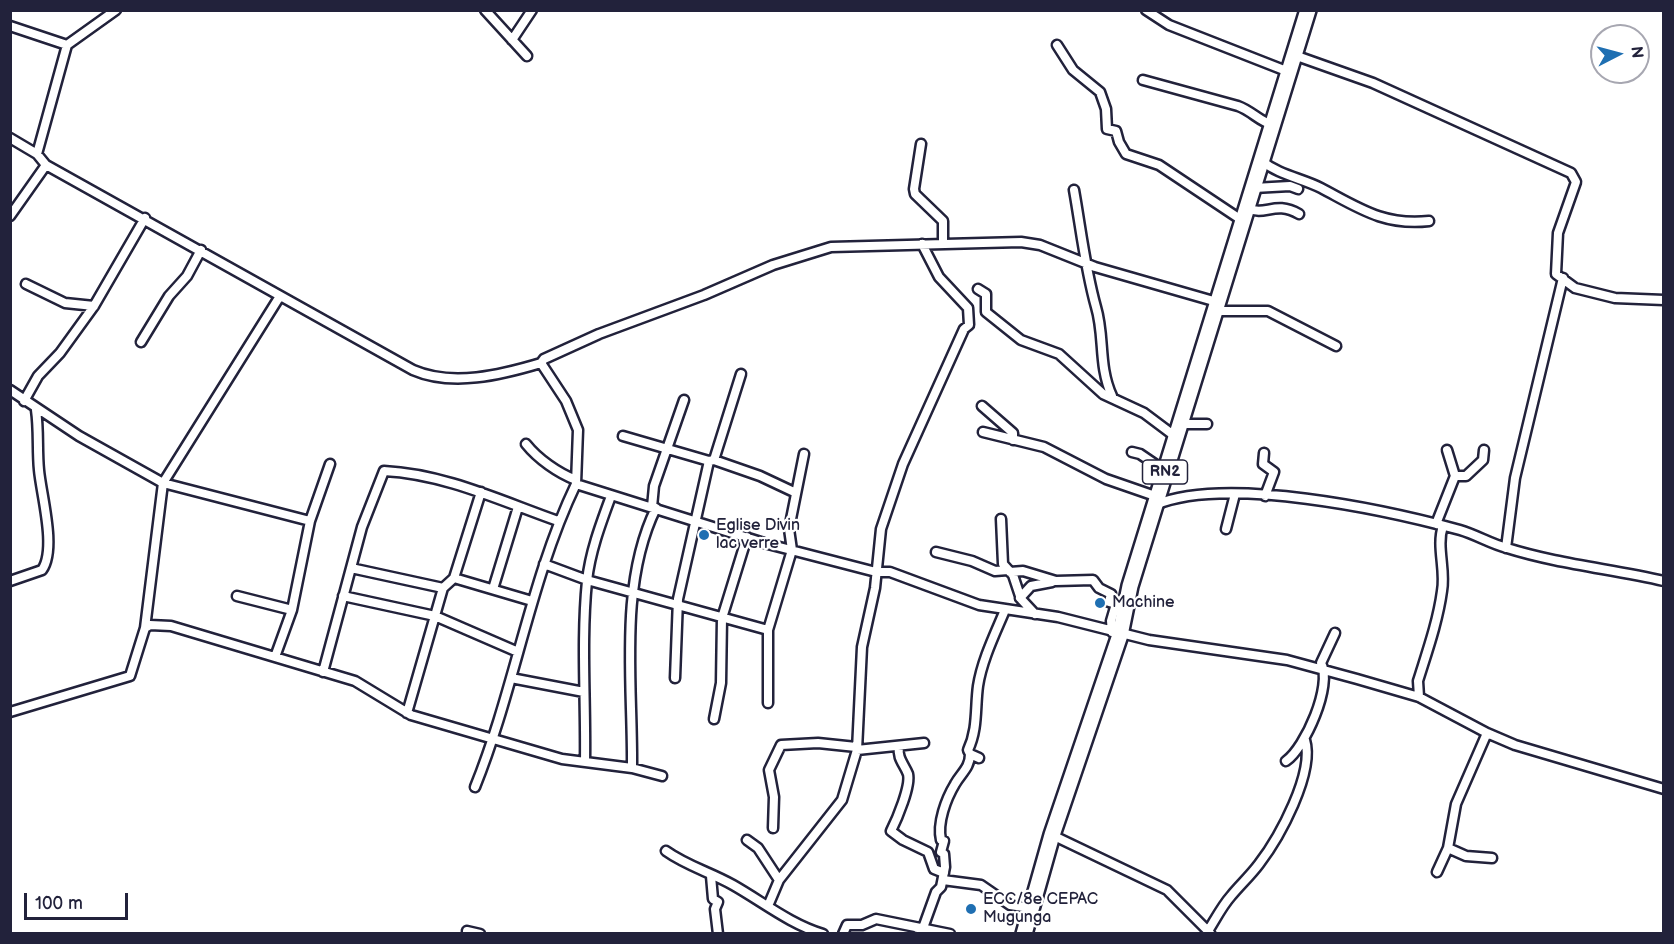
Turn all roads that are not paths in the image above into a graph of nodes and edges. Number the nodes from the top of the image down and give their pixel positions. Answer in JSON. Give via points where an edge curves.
{"nodes":[{"id":1,"x":116,"y":10,"type":"edge"},
{"id":2,"x":485,"y":10,"type":"edge"},
{"id":3,"x":532,"y":10,"type":"edge"},
{"id":4,"x":1146,"y":10,"type":"edge"},
{"id":5,"x":1308,"y":10,"type":"edge"},
{"id":6,"x":10,"y":26,"type":"edge"},
{"id":7,"x":512,"y":40,"type":"junction"},
{"id":8,"x":67,"y":45,"type":"junction"},
{"id":9,"x":1057,"y":45,"type":"dead end"},
{"id":10,"x":1294,"y":55,"type":"junction"},
{"id":11,"x":527,"y":56,"type":"dead end"},
{"id":12,"x":1289,"y":72,"type":"junction"},
{"id":13,"x":1143,"y":80,"type":"dead end"},
{"id":14,"x":1273,"y":125,"type":"junction"},
{"id":15,"x":10,"y":138,"type":"edge"},
{"id":16,"x":921,"y":144,"type":"dead end"},
{"id":17,"x":37,"y":154,"type":"junction"},
{"id":18,"x":1262,"y":161,"type":"junction"},
{"id":19,"x":46,"y":165,"type":"junction"},
{"id":20,"x":1254,"y":188,"type":"junction"},
{"id":21,"x":1298,"y":189,"type":"dead end"},
{"id":22,"x":1074,"y":190,"type":"dead end"},
{"id":23,"x":1299,"y":213,"type":"dead end"},
{"id":24,"x":1245,"y":214,"type":"junction"},
{"id":25,"x":10,"y":216,"type":"edge"},
{"id":26,"x":146,"y":218,"type":"junction"},
{"id":27,"x":1430,"y":221,"type":"dead end"},
{"id":28,"x":921,"y":244,"type":"junction"},
{"id":29,"x":943,"y":244,"type":"junction"},
{"id":30,"x":201,"y":250,"type":"junction"},
{"id":31,"x":1086,"y":264,"type":"junction"},
{"id":32,"x":1563,"y":278,"type":"junction"},
{"id":33,"x":26,"y":284,"type":"dead end"},
{"id":34,"x":978,"y":289,"type":"dead end"},
{"id":35,"x":280,"y":296,"type":"junction"},
{"id":36,"x":1664,"y":300,"type":"edge"},
{"id":37,"x":94,"y":306,"type":"junction"},
{"id":38,"x":1216,"y":307,"type":"junction"},
{"id":39,"x":141,"y":342,"type":"dead end"},
{"id":40,"x":1336,"y":346,"type":"dead end"},
{"id":41,"x":541,"y":363,"type":"junction"},
{"id":42,"x":741,"y":374,"type":"dead end"},
{"id":43,"x":10,"y":390,"type":"edge"},
{"id":44,"x":1112,"y":396,"type":"junction"},
{"id":45,"x":684,"y":400,"type":"dead end"},
{"id":46,"x":24,"y":401,"type":"junction"},
{"id":47,"x":982,"y":406,"type":"dead end"},
{"id":48,"x":36,"y":410,"type":"junction"},
{"id":49,"x":1207,"y":424,"type":"dead end"},
{"id":50,"x":1178,"y":430,"type":"junction"},
{"id":51,"x":983,"y":432,"type":"dead end"},
{"id":52,"x":623,"y":436,"type":"dead end"},
{"id":53,"x":1012,"y":440,"type":"junction"},
{"id":54,"x":526,"y":444,"type":"dead end"},
{"id":55,"x":667,"y":448,"type":"junction"},
{"id":56,"x":1447,"y":450,"type":"dead end"},
{"id":57,"x":1484,"y":450,"type":"dead end"},
{"id":58,"x":1132,"y":452,"type":"dead end"},
{"id":59,"x":1264,"y":453,"type":"dead end"},
{"id":60,"x":804,"y":454,"type":"dead end"},
{"id":61,"x":712,"y":460,"type":"junction"},
{"id":62,"x":330,"y":464,"type":"dead end"},
{"id":63,"x":1165,"y":471,"type":"junction"},
{"id":64,"x":1455,"y":476,"type":"junction"},
{"id":65,"x":576,"y":482,"type":"junction"},
{"id":66,"x":163,"y":483,"type":"junction"},
{"id":67,"x":481,"y":492,"type":"junction"},
{"id":68,"x":794,"y":492,"type":"junction"},
{"id":69,"x":1235,"y":494,"type":"junction"},
{"id":70,"x":611,"y":496,"type":"junction"},
{"id":71,"x":1264,"y":496,"type":"junction"},
{"id":72,"x":1156,"y":501,"type":"junction"},
{"id":73,"x":518,"y":507,"type":"junction"},
{"id":74,"x":654,"y":508,"type":"junction"},
{"id":75,"x":1001,"y":519,"type":"dead end"},
{"id":76,"x":310,"y":521,"type":"junction"},
{"id":77,"x":558,"y":521,"type":"junction"},
{"id":78,"x":694,"y":521,"type":"junction"},
{"id":79,"x":1439,"y":525,"type":"junction"},
{"id":80,"x":1226,"y":529,"type":"dead end"},
{"id":81,"x":747,"y":537,"type":"junction"},
{"id":82,"x":1506,"y":548,"type":"junction"},
{"id":83,"x":792,"y":550,"type":"junction"},
{"id":84,"x":936,"y":552,"type":"dead end"},
{"id":85,"x":544,"y":564,"type":"junction"},
{"id":86,"x":351,"y":568,"type":"junction"},
{"id":87,"x":1009,"y":571,"type":"junction"},
{"id":88,"x":876,"y":572,"type":"junction"},
{"id":89,"x":454,"y":578,"type":"junction"},
{"id":90,"x":587,"y":580,"type":"junction"},
{"id":91,"x":1664,"y":580,"type":"edge"},
{"id":92,"x":10,"y":581,"type":"edge"},
{"id":93,"x":1055,"y":581,"type":"junction"},
{"id":94,"x":443,"y":588,"type":"junction"},
{"id":95,"x":493,"y":589,"type":"junction"},
{"id":96,"x":634,"y":592,"type":"junction"},
{"id":97,"x":237,"y":596,"type":"dead end"},
{"id":98,"x":343,"y":596,"type":"junction"},
{"id":99,"x":1020,"y":598,"type":"junction"},
{"id":100,"x":532,"y":601,"type":"junction"},
{"id":101,"x":678,"y":605,"type":"junction"},
{"id":102,"x":292,"y":610,"type":"junction"},
{"id":103,"x":1005,"y":610,"type":"junction"},
{"id":104,"x":1035,"y":614,"type":"junction"},
{"id":105,"x":435,"y":616,"type":"junction"},
{"id":106,"x":722,"y":618,"type":"junction"},
{"id":107,"x":145,"y":628,"type":"junction"},
{"id":108,"x":768,"y":630,"type":"junction"},
{"id":109,"x":1116,"y":633,"type":"junction"},
{"id":110,"x":1335,"y":633,"type":"dead end"},
{"id":111,"x":518,"y":652,"type":"junction"},
{"id":112,"x":275,"y":657,"type":"junction"},
{"id":113,"x":1325,"y":671,"type":"junction"},
{"id":114,"x":323,"y":672,"type":"junction"},
{"id":115,"x":511,"y":678,"type":"junction"},
{"id":116,"x":675,"y":678,"type":"dead end"},
{"id":117,"x":584,"y":692,"type":"junction"},
{"id":118,"x":1419,"y":697,"type":"junction"},
{"id":119,"x":768,"y":703,"type":"dead end"},
{"id":120,"x":10,"y":712,"type":"edge"},
{"id":121,"x":407,"y":713,"type":"junction"},
{"id":122,"x":714,"y":719,"type":"dead end"},
{"id":123,"x":1487,"y":733,"type":"junction"},
{"id":124,"x":494,"y":740,"type":"junction"},
{"id":125,"x":1305,"y":740,"type":"junction"},
{"id":126,"x":924,"y":743,"type":"dead end"},
{"id":127,"x":899,"y":747,"type":"junction"},
{"id":128,"x":857,"y":749,"type":"junction"},
{"id":129,"x":1286,"y":761,"type":"dead end"},
{"id":130,"x":585,"y":762,"type":"junction"},
{"id":131,"x":632,"y":768,"type":"junction"},
{"id":132,"x":662,"y":776,"type":"dead end"},
{"id":133,"x":475,"y":787,"type":"dead end"},
{"id":134,"x":1664,"y":789,"type":"edge"},
{"id":135,"x":773,"y":828,"type":"dead end"},
{"id":136,"x":1052,"y":835,"type":"junction"},
{"id":137,"x":747,"y":840,"type":"dead end"},
{"id":138,"x":1448,"y":848,"type":"junction"},
{"id":139,"x":666,"y":851,"type":"dead end"},
{"id":140,"x":1492,"y":858,"type":"dead end"},
{"id":141,"x":1437,"y":872,"type":"dead end"},
{"id":142,"x":711,"y":876,"type":"junction"},
{"id":143,"x":943,"y":877,"type":"junction"},
{"id":144,"x":779,"y":880,"type":"junction"},
{"id":145,"x":768,"y":906,"type":"junction"},
{"id":146,"x":1030,"y":908,"type":"junction"},
{"id":147,"x":467,"y":931,"type":"dead end"},
{"id":148,"x":920,"y":931,"type":"edge"},
{"id":149,"x":1209,"y":932,"type":"edge"},
{"id":150,"x":480,"y":933,"type":"edge"},
{"id":151,"x":718,"y":933,"type":"edge"},
{"id":152,"x":823,"y":933,"type":"edge"},
{"id":153,"x":843,"y":933,"type":"edge"},
{"id":154,"x":950,"y":933,"type":"edge"},
{"id":155,"x":1024,"y":933,"type":"edge"}],
"edges":[{"from":1,"to":8,"type":"street"},
{"from":2,"to":7,"type":"street"},
{"from":3,"to":7,"type":"street"},
{"from":4,"to":12,"type":"street","via":[[1169,25]]},
{"from":5,"to":10,"type":"highway","number":"RN2"},
{"from":6,"to":8,"type":"street"},
{"from":7,"to":11,"type":"street"},
{"from":8,"to":17,"type":"street"},
{"from":9,"to":24,"type":"street","via":[[1073,70],[1100,93],[1107,129],[1116,131],[1126,154],[1159,165]]},
{"from":10,"to":12,"type":"highway","number":"RN2"},
{"from":10,"to":32,"type":"street","via":[[1373,83],[1571,173],[1576,182],[1558,232],[1556,274]]},
{"from":12,"to":14,"type":"highway","number":"RN2"},
{"from":13,"to":14,"type":"street","via":[[1238,106]]},
{"from":14,"to":18,"type":"highway","number":"RN2"},
{"from":15,"to":17,"type":"street"},
{"from":16,"to":29,"type":"street","via":[[915,195],[943,221]]},
{"from":17,"to":19,"type":"street"},
{"from":18,"to":20,"type":"highway","number":"RN2"},
{"from":18,"to":27,"type":"street","via":[[1272,170],[1322,189],[1362,212],[1409,223]]},
{"from":19,"to":25,"type":"street"},
{"from":19,"to":26,"type":"street"},
{"from":20,"to":21,"type":"street"},
{"from":20,"to":24,"type":"highway","number":"RN2"},
{"from":22,"to":31,"type":"street"},
{"from":23,"to":24,"type":"street","via":[[1283,206]]},
{"from":24,"to":38,"type":"highway","number":"RN2"},
{"from":26,"to":30,"type":"street"},
{"from":26,"to":37,"type":"street"},
{"from":28,"to":29,"type":"street"},
{"from":28,"to":41,"type":"street","via":[[845,245],[808,253],[599,334]]},
{"from":28,"to":88,"type":"street","via":[[939,278],[968,309],[970,319],[903,464],[881,529]]},
{"from":29,"to":31,"type":"street","via":[[1021,242],[1040,245]]},
{"from":30,"to":35,"type":"street"},
{"from":30,"to":39,"type":"street"},
{"from":31,"to":38,"type":"street"},
{"from":31,"to":44,"type":"street","via":[[1097,307],[1100,358]]},
{"from":32,"to":36,"type":"street","via":[[1575,288],[1615,298]]},
{"from":32,"to":82,"type":"street","via":[[1515,478]]},
{"from":33,"to":37,"type":"street","via":[[64,303]]},
{"from":34,"to":44,"type":"street","via":[[986,294],[986,312],[1002,326],[1021,340],[1059,354],[1089,383]]},
{"from":35,"to":41,"type":"street","via":[[423,374],[484,376]]},
{"from":35,"to":66,"type":"street"},
{"from":37,"to":46,"type":"street","via":[[38,376]]},
{"from":38,"to":40,"type":"street","via":[[1268,312]]},
{"from":38,"to":50,"type":"highway","number":"RN2"},
{"from":41,"to":65,"type":"street","via":[[566,401],[578,430]]},
{"from":42,"to":61,"type":"street"},
{"from":43,"to":46,"type":"street"},
{"from":44,"to":50,"type":"street"},
{"from":45,"to":55,"type":"street"},
{"from":46,"to":48,"type":"street"},
{"from":47,"to":53,"type":"street","via":[[1013,433]]},
{"from":48,"to":66,"type":"street"},
{"from":48,"to":92,"type":"street","via":[[39,474],[47,509],[47,557],[42,570]]},
{"from":49,"to":50,"type":"street"},
{"from":50,"to":63,"type":"highway","number":"RN2"},
{"from":51,"to":53,"type":"street"},
{"from":52,"to":55,"type":"street"},
{"from":53,"to":72,"type":"street","via":[[1044,447]]},
{"from":54,"to":65,"type":"street","via":[[535,455]]},
{"from":55,"to":61,"type":"street"},
{"from":55,"to":74,"type":"street","via":[[654,486]]},
{"from":56,"to":64,"type":"street"},
{"from":57,"to":64,"type":"street","via":[[1483,460],[1466,476]]},
{"from":58,"to":63,"type":"street"},
{"from":59,"to":71,"type":"street","via":[[1263,464],[1274,472]]},
{"from":60,"to":68,"type":"street"},
{"from":61,"to":68,"type":"street"},
{"from":61,"to":78,"type":"street"},
{"from":62,"to":76,"type":"street"},
{"from":63,"to":72,"type":"highway","number":"RN2"},
{"from":64,"to":79,"type":"street"},
{"from":65,"to":70,"type":"street"},
{"from":65,"to":77,"type":"street"},
{"from":66,"to":76,"type":"street"},
{"from":66,"to":107,"type":"street"},
{"from":67,"to":73,"type":"street"},
{"from":67,"to":86,"type":"street","via":[[384,471]]},
{"from":67,"to":89,"type":"street"},
{"from":68,"to":83,"type":"street","via":[[789,529]]},
{"from":69,"to":71,"type":"street"},
{"from":69,"to":72,"type":"street"},
{"from":69,"to":80,"type":"street"},
{"from":70,"to":74,"type":"street"},
{"from":70,"to":90,"type":"street"},
{"from":71,"to":79,"type":"street","via":[[1319,500]]},
{"from":72,"to":109,"type":"highway","number":"RN2"},
{"from":73,"to":77,"type":"street"},
{"from":73,"to":95,"type":"street"},
{"from":74,"to":78,"type":"street"},
{"from":74,"to":96,"type":"street","via":[[643,535]]},
{"from":75,"to":87,"type":"street","via":[[1002,558]]},
{"from":76,"to":102,"type":"street"},
{"from":77,"to":85,"type":"street"},
{"from":78,"to":81,"type":"street"},
{"from":78,"to":101,"type":"street"},
{"from":79,"to":82,"type":"street"},
{"from":79,"to":118,"type":"street","via":[[1444,569],[1442,592],[1418,681]]},
{"from":81,"to":83,"type":"street"},
{"from":81,"to":106,"type":"street"},
{"from":82,"to":91,"type":"street"},
{"from":83,"to":88,"type":"street"},
{"from":83,"to":108,"type":"street"},
{"from":84,"to":87,"type":"street","via":[[995,571]]},
{"from":85,"to":90,"type":"street"},
{"from":85,"to":100,"type":"street"},
{"from":86,"to":94,"type":"street"},
{"from":86,"to":98,"type":"street"},
{"from":87,"to":93,"type":"street"},
{"from":87,"to":99,"type":"street"},
{"from":88,"to":103,"type":"street","via":[[890,572],[957,599]]},
{"from":88,"to":128,"type":"street","via":[[862,647]]},
{"from":89,"to":94,"type":"street"},
{"from":89,"to":95,"type":"street"},
{"from":90,"to":96,"type":"street"},
{"from":90,"to":117,"type":"street"},
{"from":93,"to":99,"type":"street","via":[[1031,586]]},
{"from":93,"to":109,"type":"street","via":[[1093,580],[1111,594],[1109,602],[1116,604],[1111,621]]},
{"from":94,"to":105,"type":"street"},
{"from":95,"to":100,"type":"street"},
{"from":96,"to":101,"type":"street"},
{"from":96,"to":131,"type":"street","via":[[630,659]]},
{"from":97,"to":102,"type":"street"},
{"from":98,"to":105,"type":"street"},
{"from":98,"to":114,"type":"street"},
{"from":99,"to":104,"type":"street"},
{"from":100,"to":111,"type":"street"},
{"from":101,"to":106,"type":"street"},
{"from":101,"to":116,"type":"street"},
{"from":102,"to":112,"type":"street"},
{"from":103,"to":104,"type":"street"},
{"from":103,"to":143,"type":"street","via":[[980,676],[975,736],[968,750],[974,756],[949,796],[939,827],[940,840],[944,841]]},
{"from":104,"to":109,"type":"street"},
{"from":105,"to":111,"type":"street"},
{"from":105,"to":121,"type":"street"},
{"from":106,"to":108,"type":"street"},
{"from":106,"to":122,"type":"street","via":[[721,683]]},
{"from":107,"to":112,"type":"street","via":[[171,626]]},
{"from":107,"to":120,"type":"street","via":[[130,676]]},
{"from":108,"to":119,"type":"street"},
{"from":109,"to":113,"type":"street","via":[[1287,660]]},
{"from":109,"to":136,"type":"highway","number":"RN2"},
{"from":110,"to":113,"type":"street","via":[[1323,658]]},
{"from":111,"to":115,"type":"street"},
{"from":112,"to":114,"type":"street"},
{"from":113,"to":118,"type":"street"},
{"from":113,"to":125,"type":"street"},
{"from":114,"to":121,"type":"street","via":[[355,681]]},
{"from":115,"to":117,"type":"street"},
{"from":115,"to":124,"type":"street"},
{"from":117,"to":130,"type":"street"},
{"from":118,"to":123,"type":"street"},
{"from":121,"to":124,"type":"street"},
{"from":123,"to":134,"type":"street","via":[[1538,753]]},
{"from":123,"to":138,"type":"street","via":[[1456,804]]},
{"from":124,"to":130,"type":"street"},
{"from":124,"to":133,"type":"street"},
{"from":125,"to":129,"type":"street"},
{"from":125,"to":149,"type":"street","via":[[1308,750],[1301,783],[1274,843],[1230,897]]},
{"from":126,"to":127,"type":"street"},
{"from":127,"to":128,"type":"street"},
{"from":127,"to":143,"type":"street","via":[[908,784],[891,831],[928,852],[934,869]]},
{"from":128,"to":135,"type":"street","via":[[834,744],[781,745],[769,770],[774,797]]},
{"from":128,"to":144,"type":"street","via":[[842,800]]},
{"from":130,"to":131,"type":"street"},
{"from":131,"to":132,"type":"street"},
{"from":136,"to":146,"type":"highway","number":"RN2"},
{"from":136,"to":149,"type":"street","via":[[1167,890]]},
{"from":137,"to":144,"type":"street","via":[[758,848]]},
{"from":138,"to":140,"type":"street","via":[[1466,856]]},
{"from":138,"to":141,"type":"street"},
{"from":139,"to":142,"type":"street"},
{"from":142,"to":145,"type":"street"},
{"from":142,"to":151,"type":"street","via":[[713,899],[718,903]]},
{"from":143,"to":146,"type":"street","via":[[981,885],[1010,906]]},
{"from":143,"to":148,"type":"street"},
{"from":144,"to":145,"type":"street"},
{"from":145,"to":152,"type":"street","via":[[801,927]]},
{"from":146,"to":155,"type":"highway","number":"RN2"},
{"from":147,"to":150,"type":"street"},
{"from":148,"to":153,"type":"street","via":[[876,919],[862,926],[847,925]]},
{"from":148,"to":154,"type":"street"}]}
